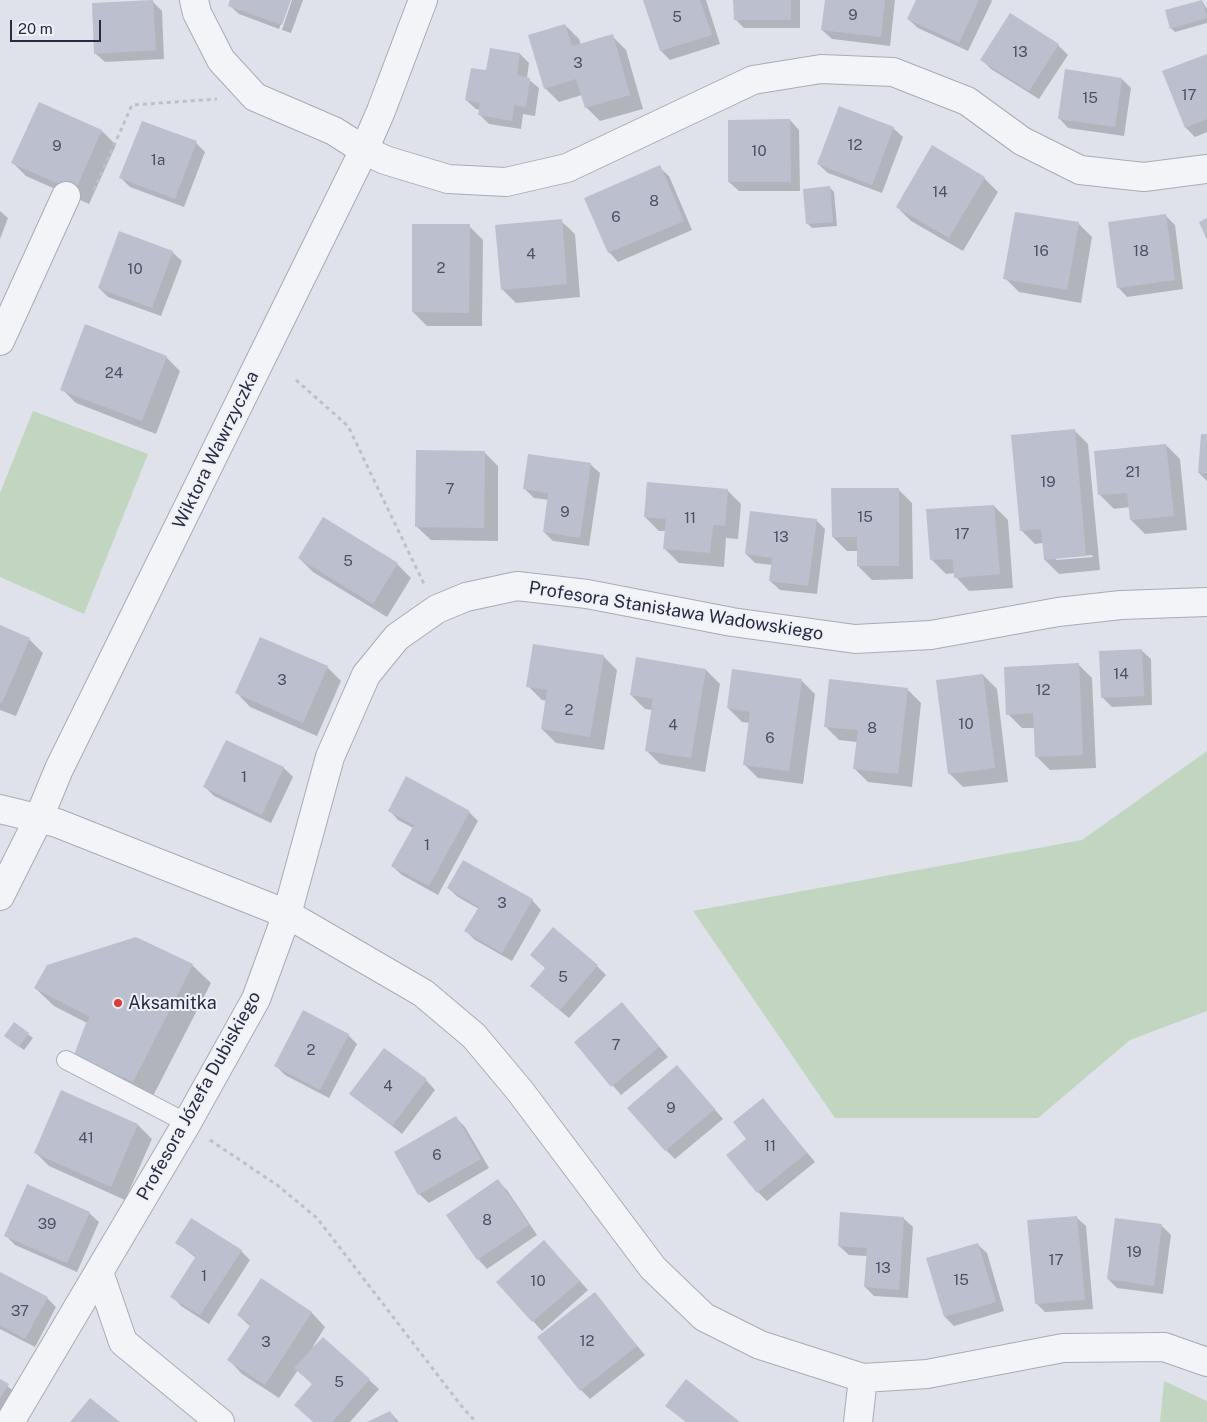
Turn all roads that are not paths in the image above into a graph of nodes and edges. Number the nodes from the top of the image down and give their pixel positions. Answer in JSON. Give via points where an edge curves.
{"nodes":[{"id":1,"x":194,"y":0,"type":"edge"},
{"id":2,"x":423,"y":0,"type":"edge"},
{"id":3,"x":364,"y":150,"type":"junction"},
{"id":4,"x":1207,"y":168,"type":"edge"},
{"id":5,"x":66,"y":196,"type":"road end"},
{"id":6,"x":0,"y":341,"type":"edge"},
{"id":7,"x":1207,"y":602,"type":"edge"},
{"id":8,"x":0,"y":809,"type":"edge"},
{"id":9,"x":38,"y":820,"type":"junction"},
{"id":10,"x":0,"y":896,"type":"edge"},
{"id":11,"x":287,"y":914,"type":"junction"},
{"id":12,"x":66,"y":1060,"type":"dead end"},
{"id":13,"x":187,"y":1123,"type":"junction"},
{"id":14,"x":98,"y":1272,"type":"junction"},
{"id":15,"x":1207,"y":1362,"type":"edge"},
{"id":16,"x":863,"y":1378,"type":"junction"},
{"id":17,"x":10,"y":1422,"type":"edge"},
{"id":18,"x":220,"y":1422,"type":"edge"},
{"id":19,"x":858,"y":1422,"type":"edge"}],
"edges":[{"from":1,"to":3,"type":"street","via":[[197,13],[221,60],[255,97],[334,131]]},
{"from":2,"to":3,"type":"street","name":"Wiktora Wawrzyczka"},
{"from":3,"to":4,"type":"street","via":[[385,160],[448,179],[506,182],[567,168],[753,80],[821,69],[893,72],[967,101],[1022,141],[1080,170],[1144,177]]},
{"from":3,"to":9,"type":"street","name":"Wiktora Wawrzyczka","via":[[59,769]]},
{"from":5,"to":6,"type":"street"},
{"from":7,"to":11,"type":"street","name":"Profesora Stanisława Wadowskiego","via":[[1121,605],[1058,612],[931,635],[856,639],[732,622],[587,594],[517,586],[466,597],[437,609],[397,637],[366,675],[330,757]]},
{"from":8,"to":9,"type":"street"},
{"from":9,"to":10,"type":"street","name":"Wiktora Wawrzyczka"},
{"from":9,"to":11,"type":"street","via":[[57,823]]},
{"from":11,"to":13,"type":"street","name":"Profesora Józefa Dubiskiego","via":[[256,999]]},
{"from":11,"to":16,"type":"street","via":[[423,994],[474,1036],[520,1091],[653,1268],[704,1317],[760,1345]]},
{"from":12,"to":13,"type":"lane"},
{"from":13,"to":14,"type":"street","name":"Profesora Józefa Dubiskiego"},
{"from":14,"to":17,"type":"street","name":"Profesora Józefa Dubiskiego"},
{"from":14,"to":18,"type":"street","via":[[123,1342]]},
{"from":15,"to":16,"type":"street","via":[[1164,1347],[1063,1348],[927,1374]]},
{"from":16,"to":19,"type":"street"}]}
